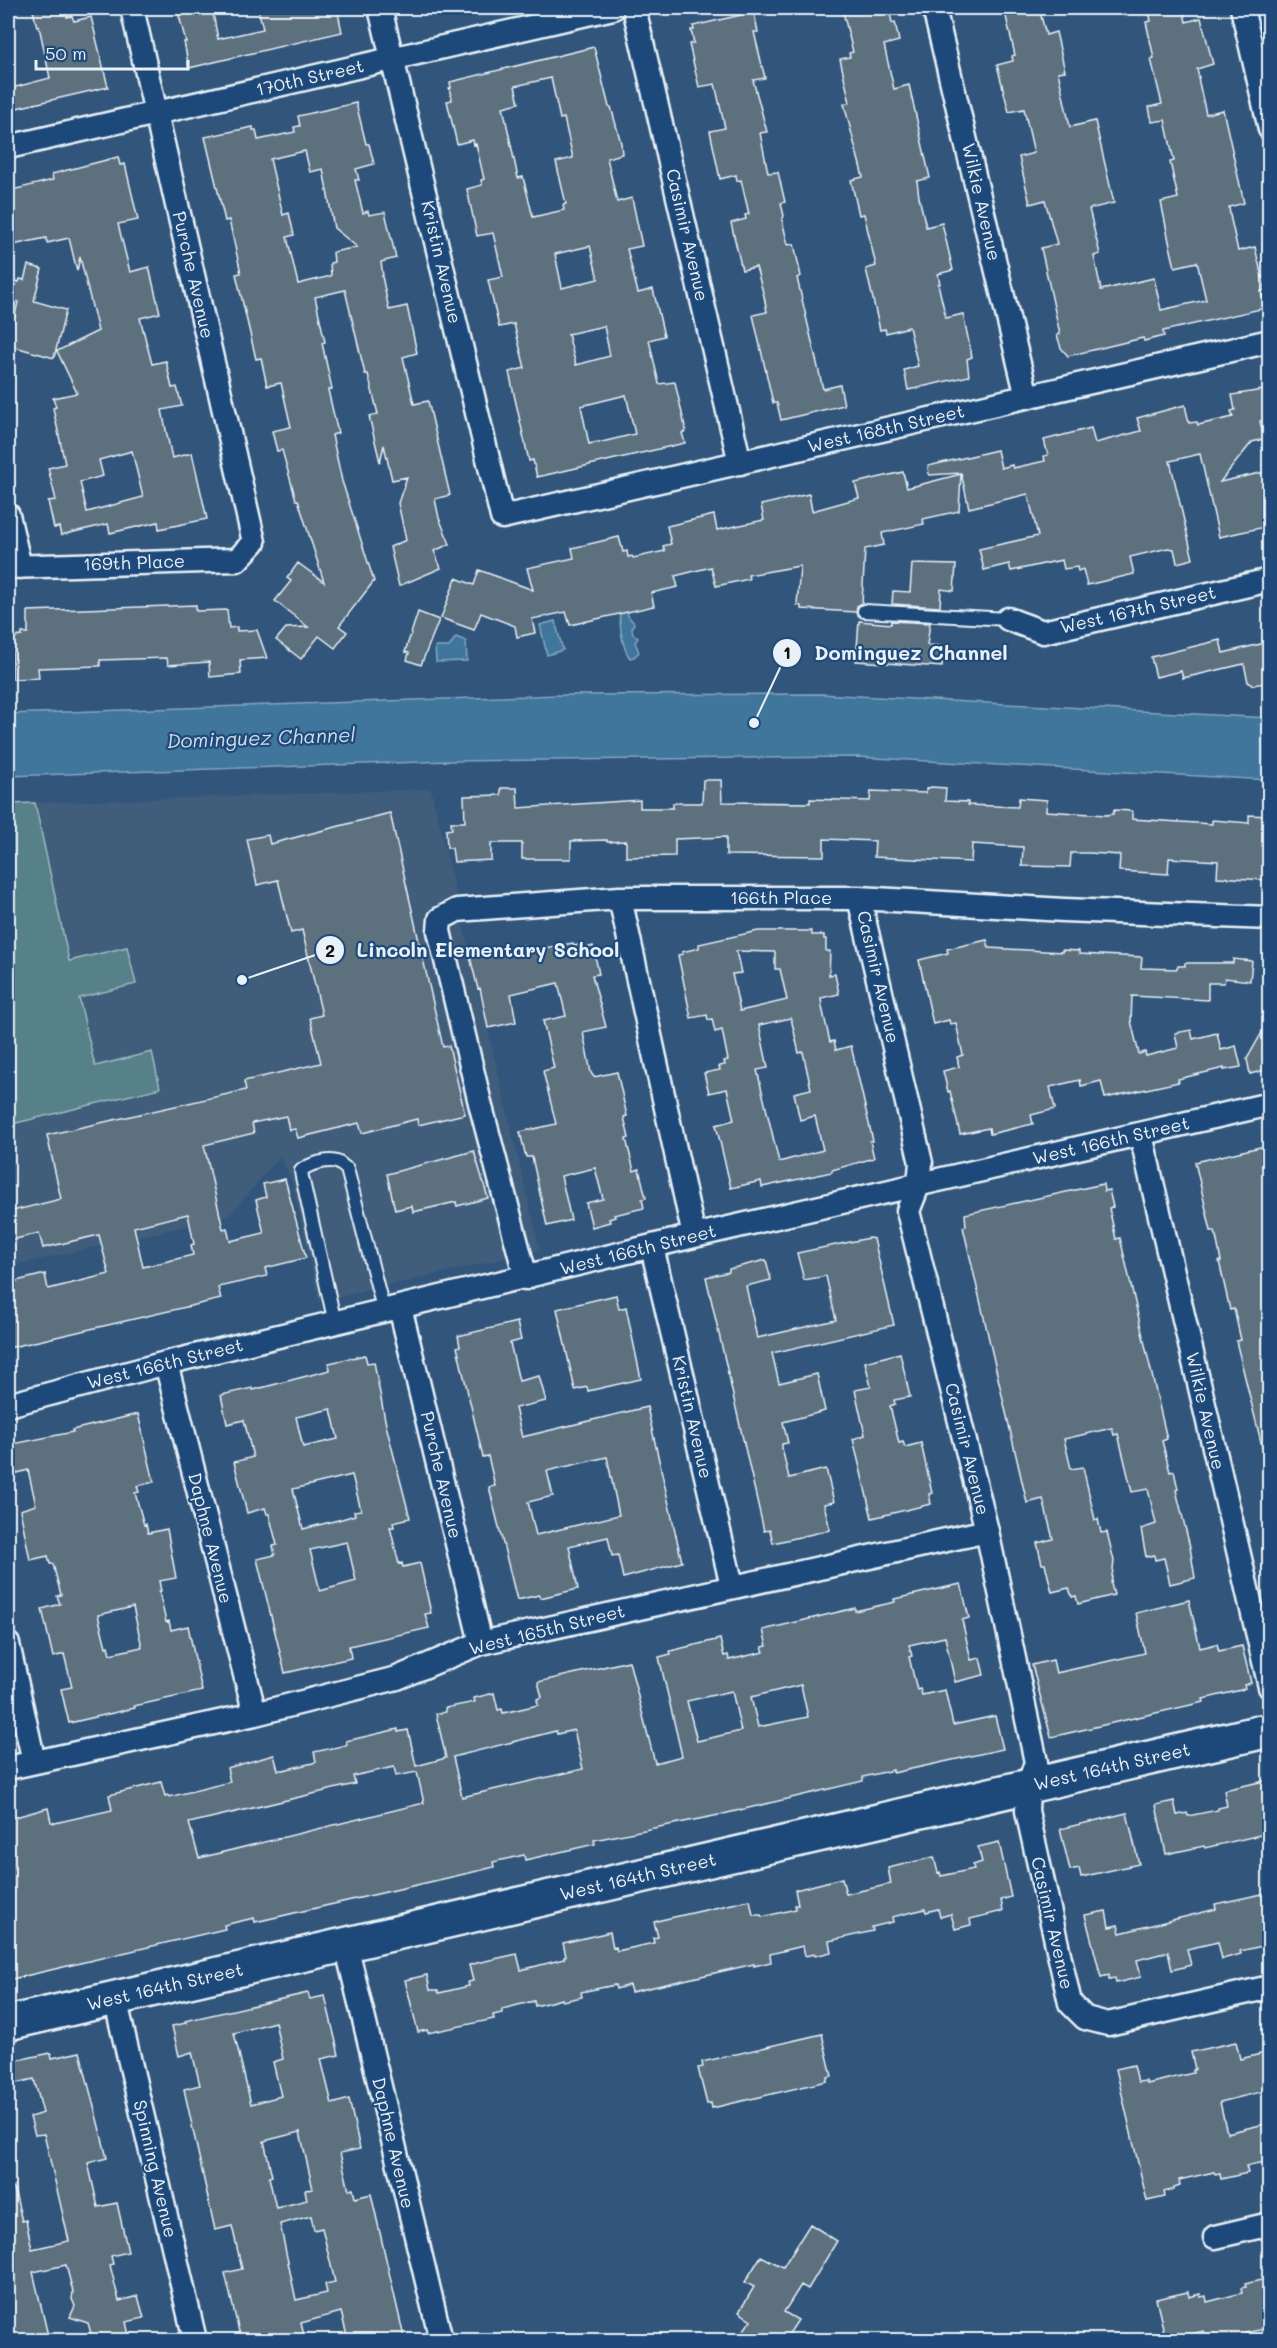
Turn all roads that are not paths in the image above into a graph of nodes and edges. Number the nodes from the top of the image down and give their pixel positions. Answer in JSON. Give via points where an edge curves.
{"nodes":[{"id":1,"x":132,"y":8,"type":"edge"},
{"id":2,"x":380,"y":8,"type":"edge"},
{"id":3,"x":613,"y":8,"type":"edge"},
{"id":4,"x":634,"y":8,"type":"edge"},
{"id":5,"x":934,"y":8,"type":"edge"},
{"id":6,"x":1242,"y":8,"type":"edge"},
{"id":7,"x":393,"y":59,"type":"junction"},
{"id":8,"x":156,"y":113,"type":"junction"},
{"id":9,"x":1269,"y":129,"type":"edge"},
{"id":10,"x":8,"y":147,"type":"edge"},
{"id":11,"x":1269,"y":341,"type":"edge"},
{"id":12,"x":1028,"y":397,"type":"junction"},
{"id":13,"x":740,"y":463,"type":"junction"},
{"id":14,"x":8,"y":514,"type":"edge"},
{"id":15,"x":502,"y":517,"type":"joint"},
{"id":16,"x":254,"y":542,"type":"joint"},
{"id":17,"x":14,"y":567,"type":"edge"},
{"id":18,"x":1269,"y":580,"type":"edge"},
{"id":19,"x":864,"y":611,"type":"dead end"},
{"id":20,"x":1008,"y":619,"type":"joint"},
{"id":21,"x":620,"y":898,"type":"junction"},
{"id":22,"x":859,"y":898,"type":"junction"},
{"id":23,"x":1269,"y":918,"type":"edge"},
{"id":24,"x":1269,"y":1104,"type":"edge"},
{"id":25,"x":1141,"y":1135,"type":"junction"},
{"id":26,"x":919,"y":1183,"type":"junction"},
{"id":27,"x":694,"y":1236,"type":"junction"},
{"id":28,"x":652,"y":1247,"type":"junction"},
{"id":29,"x":526,"y":1278,"type":"junction"},
{"id":30,"x":392,"y":1310,"type":"junction"},
{"id":31,"x":335,"y":1323,"type":"junction"},
{"id":32,"x":166,"y":1363,"type":"junction"},
{"id":33,"x":8,"y":1405,"type":"edge"},
{"id":34,"x":987,"y":1531,"type":"junction"},
{"id":35,"x":732,"y":1586,"type":"junction"},
{"id":36,"x":481,"y":1643,"type":"junction"},
{"id":37,"x":8,"y":1644,"type":"edge"},
{"id":38,"x":1269,"y":1687,"type":"edge"},
{"id":39,"x":255,"y":1714,"type":"junction"},
{"id":40,"x":1269,"y":1730,"type":"edge"},
{"id":41,"x":34,"y":1762,"type":"junction"},
{"id":42,"x":8,"y":1768,"type":"edge"},
{"id":43,"x":1028,"y":1786,"type":"junction"},
{"id":44,"x":346,"y":1945,"type":"junction"},
{"id":45,"x":1269,"y":1987,"type":"edge"},
{"id":46,"x":115,"y":1998,"type":"junction"},
{"id":47,"x":8,"y":2023,"type":"edge"},
{"id":48,"x":1269,"y":2224,"type":"edge"},
{"id":49,"x":1215,"y":2237,"type":"dead end"},
{"id":50,"x":195,"y":2340,"type":"edge"},
{"id":51,"x":441,"y":2340,"type":"edge"}],
"edges":[{"from":1,"to":8,"type":"street","name":"Purche Avenue"},
{"from":2,"to":7,"type":"street","name":"Kristin Avenue"},
{"from":3,"to":7,"type":"street","name":"170th Street"},
{"from":4,"to":13,"type":"street","name":"Casimir Avenue"},
{"from":5,"to":12,"type":"street","name":"Wilkie Avenue"},
{"from":6,"to":9,"type":"street"},
{"from":7,"to":8,"type":"street","name":"170th Street"},
{"from":7,"to":15,"type":"street","name":"Kristin Avenue"},
{"from":8,"to":10,"type":"street","name":"170th Street"},
{"from":8,"to":16,"type":"street","name":"Purche Avenue"},
{"from":11,"to":12,"type":"street","name":"West 168th Street"},
{"from":12,"to":13,"type":"street","name":"West 168th Street"},
{"from":13,"to":15,"type":"street","name":"West 168th Street"},
{"from":14,"to":17,"type":"street"},
{"from":16,"to":17,"type":"street","name":"169th Place","via":[[237,560]]},
{"from":18,"to":20,"type":"street","name":"West 167th Street","via":[[1043,632]]},
{"from":19,"to":20,"type":"lane"},
{"from":21,"to":22,"type":"street","name":"166th Place"},
{"from":21,"to":27,"type":"street"},
{"from":21,"to":29,"type":"street","name":"166th Place","via":[[457,910],[440,919],[439,931],[458,1015]]},
{"from":22,"to":23,"type":"street","name":"166th Place"},
{"from":22,"to":26,"type":"street","name":"Casimir Avenue","via":[[921,1163]]},
{"from":24,"to":25,"type":"street","name":"West 166th Street"},
{"from":25,"to":26,"type":"street","name":"West 166th Street"},
{"from":25,"to":38,"type":"street","name":"Wilkie Avenue"},
{"from":26,"to":27,"type":"street","name":"West 166th Street"},
{"from":26,"to":34,"type":"street","name":"Casimir Avenue","via":[[909,1211]]},
{"from":27,"to":28,"type":"street","name":"West 166th Street"},
{"from":28,"to":29,"type":"street","name":"West 166th Street"},
{"from":28,"to":35,"type":"street","name":"Kristin Avenue"},
{"from":29,"to":30,"type":"street","name":"West 166th Street"},
{"from":30,"to":31,"type":"street","name":"West 166th Street"},
{"from":30,"to":31,"type":"lane","via":[[347,1169],[331,1161],[306,1166],[302,1178]]},
{"from":30,"to":36,"type":"street","name":"Purche Avenue"},
{"from":31,"to":32,"type":"street","name":"West 166th Street"},
{"from":32,"to":33,"type":"street","name":"West 166th Street"},
{"from":32,"to":39,"type":"street","name":"Daphne Avenue"},
{"from":34,"to":35,"type":"street","name":"West 165th Street"},
{"from":34,"to":43,"type":"street","name":"Casimir Avenue","via":[[1036,1762]]},
{"from":35,"to":36,"type":"street","name":"West 165th Street"},
{"from":36,"to":39,"type":"street","name":"West 165th Street","via":[[397,1678]]},
{"from":37,"to":41,"type":"street"},
{"from":39,"to":41,"type":"street","name":"West 165th Street"},
{"from":40,"to":43,"type":"street","name":"West 164th Street"},
{"from":41,"to":42,"type":"street","name":"West 165th Street"},
{"from":43,"to":44,"type":"street","name":"West 164th Street"},
{"from":43,"to":45,"type":"street","name":"Casimir Avenue","via":[[1027,1811],[1070,2003],[1085,2018],[1108,2024]]},
{"from":44,"to":46,"type":"street","name":"West 164th Street"},
{"from":44,"to":51,"type":"street","name":"Daphne Avenue"},
{"from":46,"to":47,"type":"street","name":"West 164th Street"},
{"from":46,"to":50,"type":"street","name":"Spinning Avenue"},
{"from":48,"to":49,"type":"street"}]}
